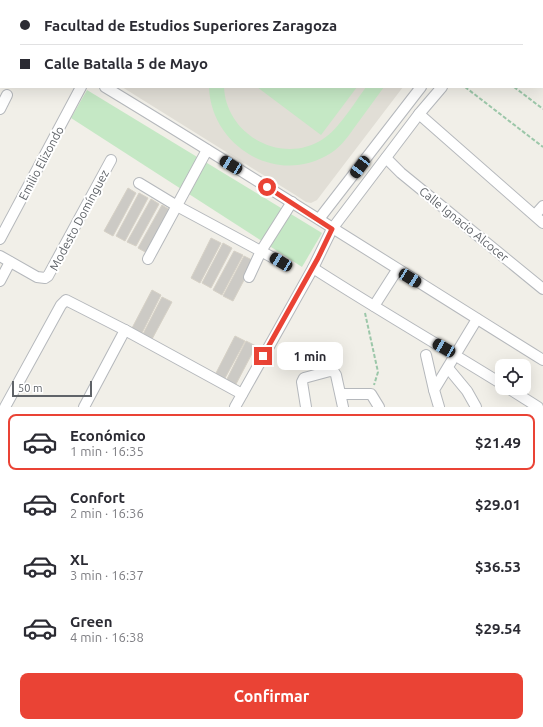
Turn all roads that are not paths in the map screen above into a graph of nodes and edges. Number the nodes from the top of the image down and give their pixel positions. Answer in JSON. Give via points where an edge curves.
{"nodes":[{"id":1,"x":80,"y":88,"type":"edge"},
{"id":2,"x":107,"y":88,"type":"edge"},
{"id":3,"x":420,"y":88,"type":"edge"},
{"id":4,"x":441,"y":88,"type":"edge"},
{"id":5,"x":7,"y":95,"type":"dead end"},
{"id":6,"x":0,"y":109,"type":"edge"},
{"id":7,"x":419,"y":114,"type":"junction"},
{"id":8,"x":207,"y":150,"type":"junction"},
{"id":9,"x":386,"y":158,"type":"junction"},
{"id":10,"x":111,"y":160,"type":"dead end"},
{"id":11,"x":139,"y":183,"type":"dead end"},
{"id":12,"x":292,"y":202,"type":"junction"},
{"id":13,"x":177,"y":206,"type":"junction"},
{"id":14,"x":543,"y":206,"type":"edge"},
{"id":15,"x":534,"y":215,"type":"junction"},
{"id":16,"x":319,"y":219,"type":"junction"},
{"id":17,"x":543,"y":223,"type":"edge"},
{"id":18,"x":332,"y":229,"type":"junction"},
{"id":19,"x":0,"y":239,"type":"edge"},
{"id":20,"x":261,"y":251,"type":"junction"},
{"id":21,"x":0,"y":256,"type":"edge"},
{"id":22,"x":148,"y":259,"type":"dead end"},
{"id":23,"x":10,"y":262,"type":"junction"},
{"id":24,"x":281,"y":262,"type":"dead end"},
{"id":25,"x":313,"y":268,"type":"junction"},
{"id":26,"x":397,"y":270,"type":"junction"},
{"id":27,"x":248,"y":277,"type":"dead end"},
{"id":28,"x":0,"y":281,"type":"edge"},
{"id":29,"x":543,"y":289,"type":"edge"},
{"id":30,"x":374,"y":306,"type":"junction"},
{"id":31,"x":476,"y":319,"type":"junction"},
{"id":32,"x":125,"y":330,"type":"junction"},
{"id":33,"x":426,"y":354,"type":"dead end"},
{"id":34,"x":455,"y":355,"type":"junction"},
{"id":35,"x":543,"y":360,"type":"edge"},
{"id":36,"x":448,"y":368,"type":"junction"},
{"id":37,"x":495,"y":380,"type":"edge"},
{"id":38,"x":434,"y":390,"type":"junction"},
{"id":39,"x":242,"y":394,"type":"junction"},
{"id":40,"x":341,"y":394,"type":"junction"},
{"id":41,"x":519,"y":395,"type":"edge"},
{"id":42,"x":5,"y":407,"type":"edge"},
{"id":43,"x":84,"y":407,"type":"edge"},
{"id":44,"x":235,"y":407,"type":"edge"},
{"id":45,"x":306,"y":407,"type":"edge"},
{"id":46,"x":343,"y":407,"type":"edge"},
{"id":47,"x":379,"y":407,"type":"edge"},
{"id":48,"x":439,"y":407,"type":"edge"},
{"id":49,"x":476,"y":407,"type":"edge"},
{"id":50,"x":538,"y":407,"type":"edge"}],
"edges":[{"from":1,"to":19,"type":"street","name":"Emilio Elizondo"},
{"from":2,"to":8,"type":"street"},
{"from":3,"to":16,"type":"street"},
{"from":4,"to":7,"type":"street"},
{"from":5,"to":6,"type":"street"},
{"from":7,"to":9,"type":"street"},
{"from":7,"to":15,"type":"street"},
{"from":8,"to":12,"type":"street"},
{"from":8,"to":13,"type":"street"},
{"from":9,"to":18,"type":"street"},
{"from":9,"to":29,"type":"street","name":"Calle Ignacio Alcocer"},
{"from":10,"to":23,"type":"street","name":"Modesto Domínguez","via":[[50,273],[45,278],[37,277]]},
{"from":11,"to":13,"type":"street"},
{"from":12,"to":16,"type":"street"},
{"from":12,"to":20,"type":"street"},
{"from":13,"to":20,"type":"street"},
{"from":13,"to":22,"type":"street"},
{"from":14,"to":15,"type":"street"},
{"from":15,"to":17,"type":"street"},
{"from":16,"to":18,"type":"street"},
{"from":18,"to":25,"type":"street"},
{"from":18,"to":26,"type":"street"},
{"from":20,"to":24,"type":"street"},
{"from":20,"to":27,"type":"street"},
{"from":21,"to":23,"type":"street"},
{"from":23,"to":28,"type":"street"},
{"from":25,"to":30,"type":"street"},
{"from":25,"to":39,"type":"street"},
{"from":26,"to":30,"type":"street"},
{"from":26,"to":31,"type":"street"},
{"from":30,"to":34,"type":"street"},
{"from":31,"to":34,"type":"street"},
{"from":31,"to":35,"type":"street"},
{"from":32,"to":39,"type":"street"},
{"from":32,"to":42,"type":"street","via":[[66,300]]},
{"from":32,"to":43,"type":"street"},
{"from":33,"to":38,"type":"street"},
{"from":34,"to":36,"type":"street"},
{"from":34,"to":37,"type":"street"},
{"from":36,"to":38,"type":"street"},
{"from":36,"to":49,"type":"street","via":[[467,391]]},
{"from":38,"to":48,"type":"street"},
{"from":39,"to":44,"type":"street"},
{"from":40,"to":45,"type":"street","via":[[334,372],[305,376],[302,382]]},
{"from":40,"to":46,"type":"street"},
{"from":40,"to":47,"type":"street","via":[[371,394]]},
{"from":41,"to":50,"type":"street"}]}
